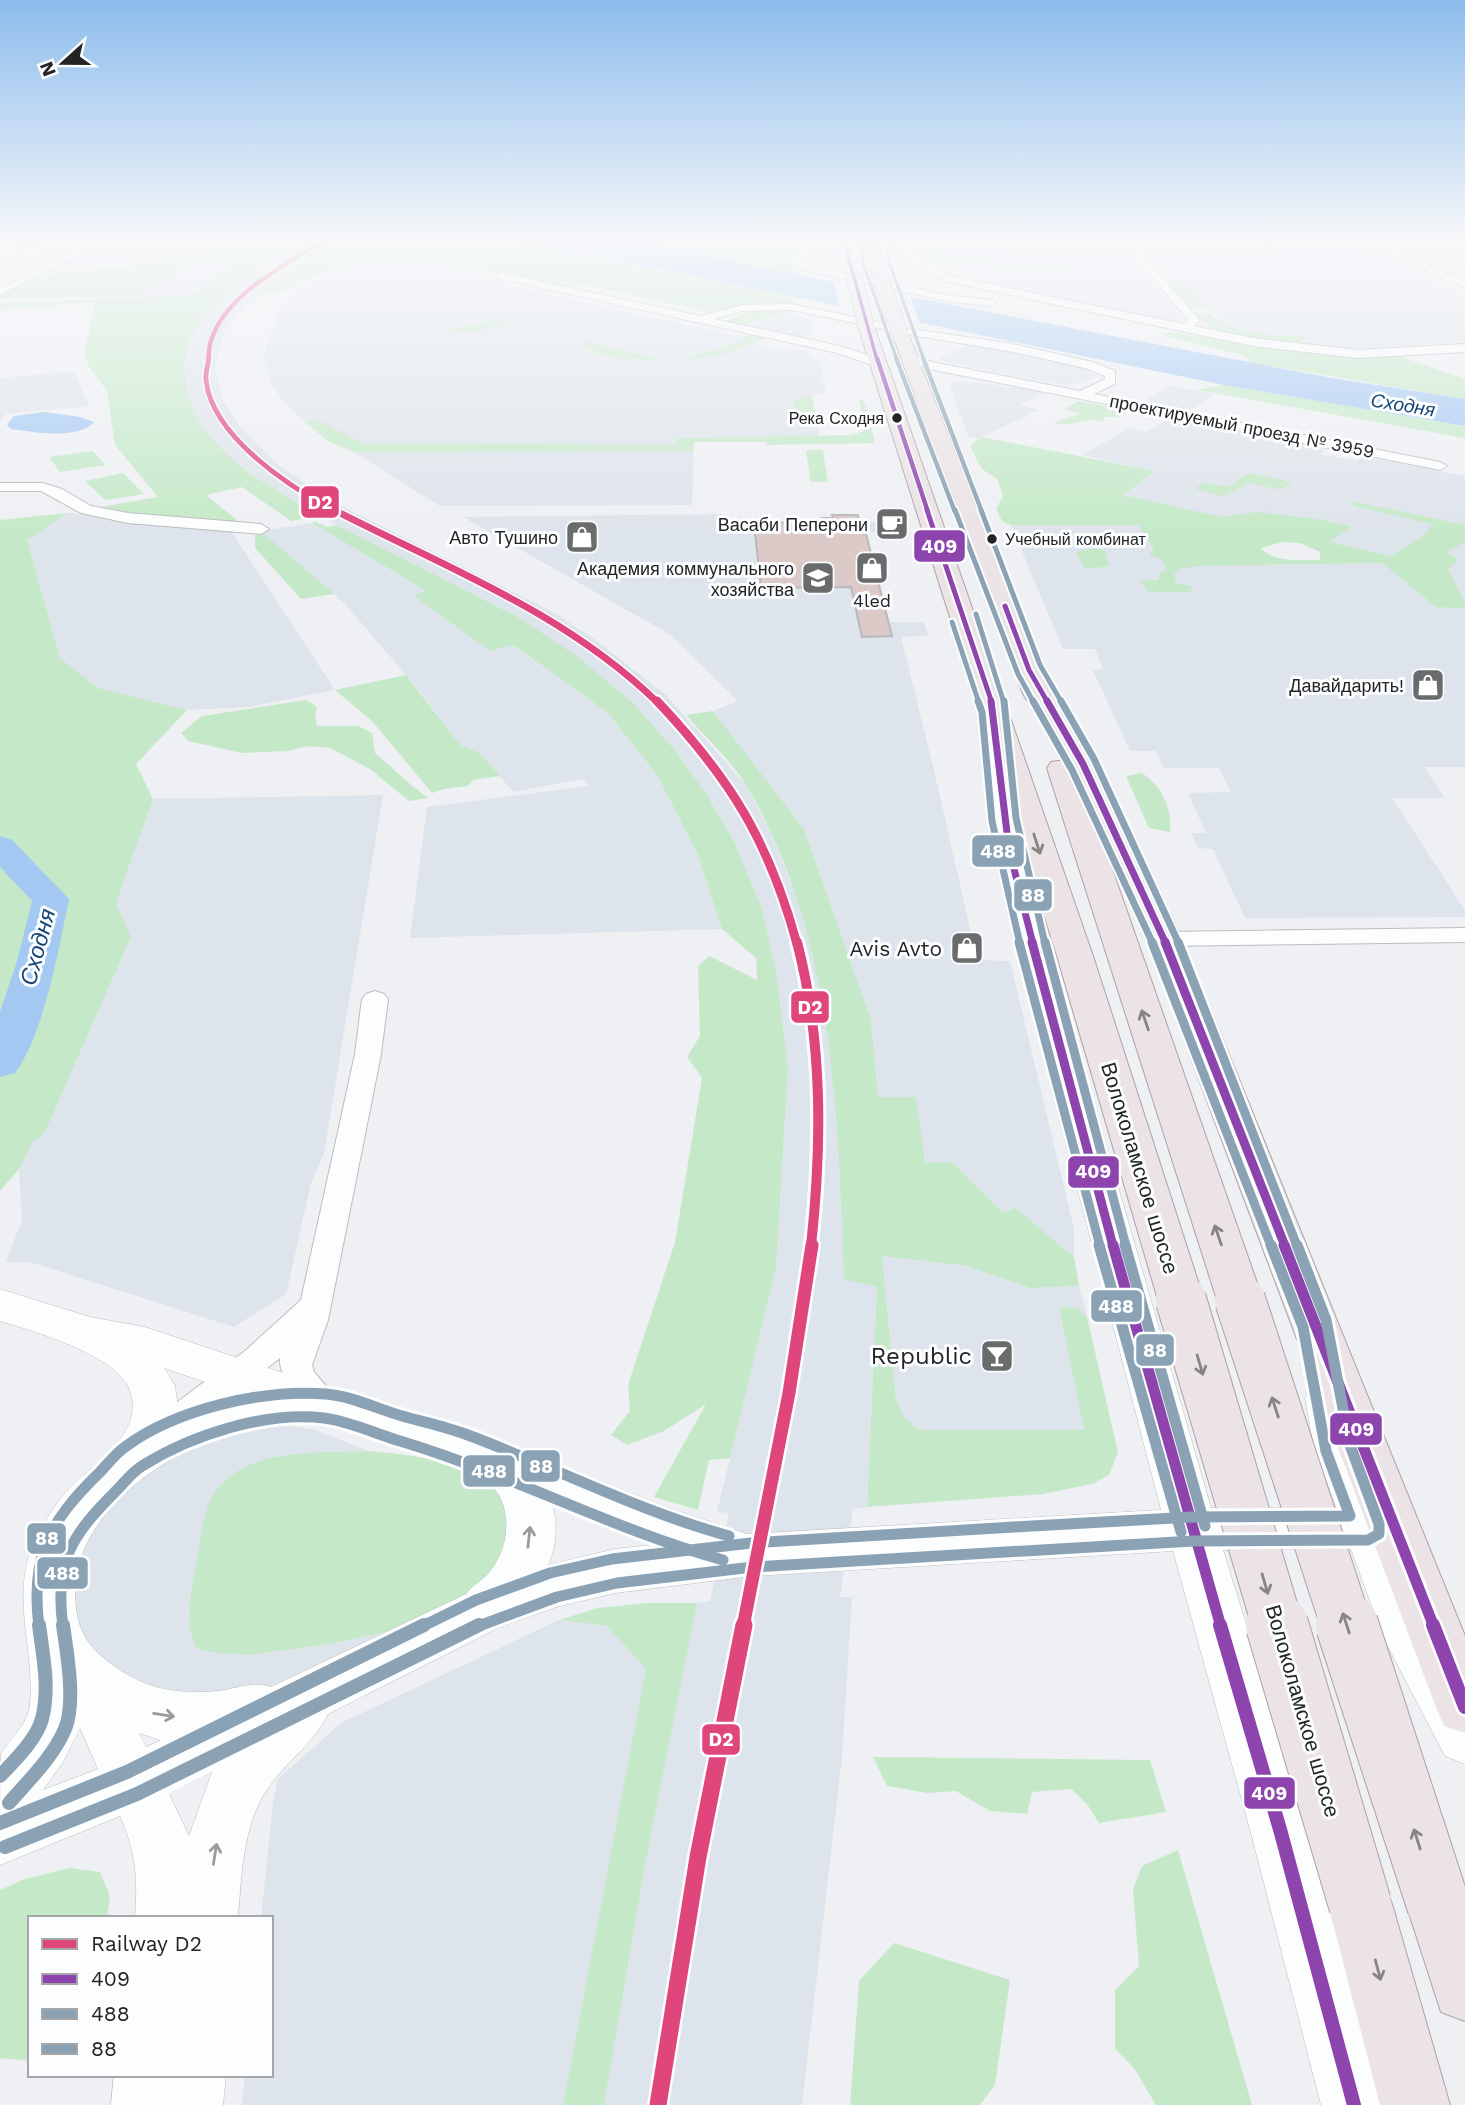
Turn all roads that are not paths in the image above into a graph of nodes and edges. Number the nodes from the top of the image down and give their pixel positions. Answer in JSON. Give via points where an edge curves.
{"nodes":[{"id":1,"x":774,"y":336,"type":"edge"},
{"id":2,"x":859,"y":336,"type":"edge"},
{"id":3,"x":869,"y":336,"type":"edge"},
{"id":4,"x":901,"y":336,"type":"edge"},
{"id":5,"x":938,"y":336,"type":"edge"},
{"id":6,"x":1225,"y":336,"type":"edge"},
{"id":7,"x":796,"y":341,"type":"junction"},
{"id":8,"x":1465,"y":348,"type":"edge"},
{"id":9,"x":909,"y":358,"type":"junction"},
{"id":10,"x":878,"y":363,"type":"junction"},
{"id":11,"x":1002,"y":378,"type":"junction"},
{"id":12,"x":920,"y":386,"type":"junction"},
{"id":13,"x":1084,"y":394,"type":"junction"},
{"id":14,"x":1440,"y":466,"type":"dead end"},
{"id":15,"x":0,"y":487,"type":"edge"},
{"id":16,"x":261,"y":529,"type":"dead end"},
{"id":17,"x":1029,"y":670,"type":"junction"},
{"id":18,"x":993,"y":710,"type":"junction"},
{"id":19,"x":1465,"y":935,"type":"edge"},
{"id":20,"x":1164,"y":939,"type":"junction"},
{"id":21,"x":375,"y":999,"type":"dead end"},
{"id":22,"x":314,"y":1303,"type":"junction"},
{"id":23,"x":0,"y":1305,"type":"edge"},
{"id":24,"x":1315,"y":1324,"type":"junction"},
{"id":25,"x":77,"y":1331,"type":"junction"},
{"id":26,"x":237,"y":1373,"type":"junction"},
{"id":27,"x":326,"y":1406,"type":"junction"},
{"id":28,"x":133,"y":1457,"type":"junction"},
{"id":29,"x":492,"y":1457,"type":"junction"},
{"id":30,"x":1368,"y":1528,"type":"junction"},
{"id":31,"x":1193,"y":1530,"type":"junction"},
{"id":32,"x":752,"y":1555,"type":"junction"},
{"id":33,"x":481,"y":1611,"type":"junction"},
{"id":34,"x":67,"y":1653,"type":"junction"},
{"id":35,"x":332,"y":1686,"type":"junction"},
{"id":36,"x":1465,"y":1707,"type":"edge"},
{"id":37,"x":1465,"y":1738,"type":"edge"},
{"id":38,"x":132,"y":1783,"type":"junction"},
{"id":39,"x":0,"y":1796,"type":"edge"},
{"id":40,"x":0,"y":1836,"type":"edge"},
{"id":41,"x":180,"y":1904,"type":"edge"},
{"id":42,"x":1465,"y":1988,"type":"edge"},
{"id":43,"x":147,"y":2077,"type":"edge"},
{"id":44,"x":193,"y":2077,"type":"edge"},
{"id":45,"x":144,"y":2105,"type":"edge"},
{"id":46,"x":190,"y":2105,"type":"edge"},
{"id":47,"x":1354,"y":2105,"type":"edge"},
{"id":48,"x":1415,"y":2105,"type":"edge"}],
"edges":[{"from":1,"to":7,"type":"street"},
{"from":2,"to":7,"type":"street","via":[[839,343]]},
{"from":3,"to":10,"type":"main road","name":"Волоколамское шоссе"},
{"from":4,"to":9,"type":"main road","bridge":true},
{"from":5,"to":13,"type":"street","via":[[1008,347],[1111,374],[1111,381]]},
{"from":6,"to":8,"type":"street","via":[[1358,354]]},
{"from":7,"to":10,"type":"street"},
{"from":9,"to":11,"type":"street","name":"проектируемый проезд № 3959"},
{"from":9,"to":12,"type":"main road"},
{"from":10,"to":18,"type":"main road","name":"Волоколамское шоссе"},
{"from":11,"to":12,"type":"street","name":"проектируемый проезд № 3959","via":[[938,374],[923,379]]},
{"from":11,"to":13,"type":"street","name":"проектируемый проезд № 3959"},
{"from":12,"to":17,"type":"main road"},
{"from":13,"to":14,"type":"street","name":"проектируемый проезд № 3959"},
{"from":15,"to":16,"type":"street","via":[[43,487],[86,510],[123,517]]},
{"from":17,"to":20,"type":"main road","via":[[1083,764]]},
{"from":42,"to":17,"type":"main road","one_way":true,"bridge":true},
{"from":18,"to":31,"type":"main road","via":[[1004,820],[1019,892]]},
{"from":18,"to":48,"type":"main road","name":"Волоколамское шоссе","one_way":true,"bridge":true,"via":[[1181,1300]]},
{"from":19,"to":20,"type":"street"},
{"from":20,"to":24,"type":"main road"},
{"from":21,"to":22,"type":"street","via":[[368,1054]]},
{"from":22,"to":26,"type":"street","via":[[287,1335]]},
{"from":22,"to":27,"type":"street","via":[[312,1320],[295,1356],[296,1370],[303,1384]]},
{"from":23,"to":25,"type":"main road"},
{"from":24,"to":30,"type":"main road","via":[[1338,1448]]},
{"from":24,"to":36,"type":"main road"},
{"from":25,"to":26,"type":"main road","via":[[145,1344]]},
{"from":25,"to":28,"type":"main road","via":[[133,1358],[146,1374],[157,1410]]},
{"from":26,"to":27,"type":"main road"},
{"from":26,"to":28,"type":"street","via":[[183,1412]]},
{"from":27,"to":28,"type":"main road","via":[[271,1407],[227,1415],[195,1424]]},
{"from":27,"to":29,"type":"main road"},
{"from":28,"to":34,"type":"main road","via":[[79,1510],[58,1543],[48,1604]]},
{"from":29,"to":32,"type":"main road","via":[[664,1529]]},
{"from":33,"to":29,"type":"main road","one_way":true,"via":[[507,1590],[520,1571],[530,1542],[531,1514],[524,1489]]},
{"from":30,"to":31,"type":"main road"},
{"from":30,"to":37,"type":"main road","via":[[1410,1637]]},
{"from":31,"to":32,"type":"main road"},
{"from":31,"to":47,"type":"main road"},
{"from":32,"to":33,"type":"main road","via":[[615,1571]]},
{"from":33,"to":35,"type":"main road"},
{"from":34,"to":35,"type":"main road","one_way":true,"via":[[124,1704],[174,1717],[256,1710]]},
{"from":34,"to":38,"type":"main road"},
{"from":34,"to":39,"type":"main road","via":[[58,1676],[54,1724],[36,1754]]},
{"from":35,"to":38,"type":"main road"},
{"from":41,"to":35,"type":"main road","one_way":true,"via":[[218,1840],[232,1793],[268,1743]]},
{"from":38,"to":40,"type":"main road"},
{"from":38,"to":41,"type":"main road","via":[[160,1838]]},
{"from":43,"to":45,"type":"main road"},
{"from":44,"to":46,"type":"main road"}]}
